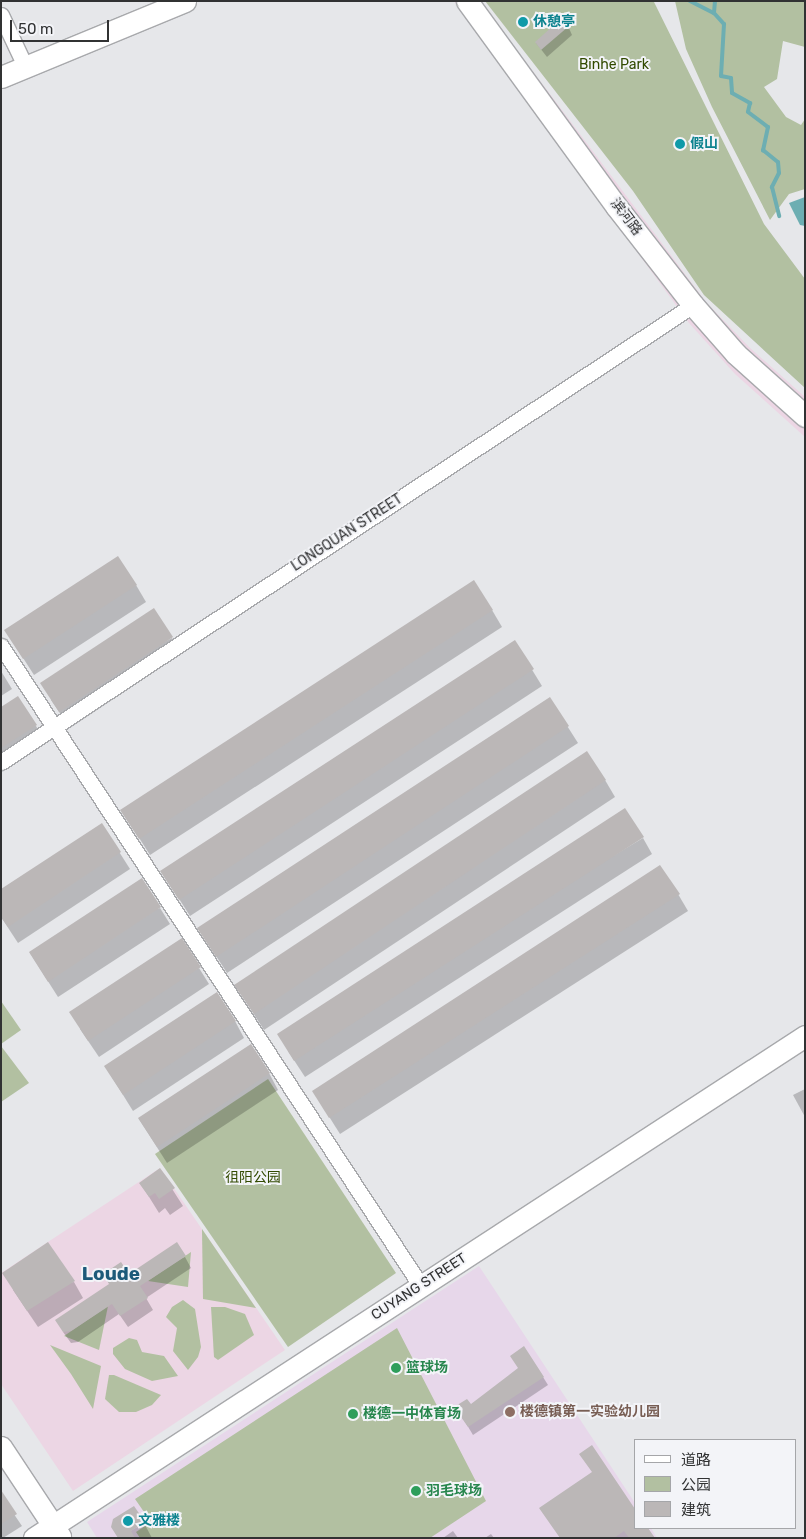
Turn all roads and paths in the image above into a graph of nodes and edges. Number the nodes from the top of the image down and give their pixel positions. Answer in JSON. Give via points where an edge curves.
{"nodes":[{"id":1,"x":185,"y":1,"type":"edge"},
{"id":2,"x":467,"y":1,"type":"edge"},
{"id":3,"x":1,"y":15,"type":"edge"},
{"id":4,"x":25,"y":66,"type":"junction"},
{"id":5,"x":1,"y":77,"type":"edge"},
{"id":6,"x":693,"y":305,"type":"junction"},
{"id":7,"x":805,"y":416,"type":"edge"},
{"id":8,"x":1,"y":646,"type":"edge"},
{"id":9,"x":53,"y":727,"type":"junction"},
{"id":10,"x":1,"y":762,"type":"edge"},
{"id":11,"x":805,"y":1036,"type":"edge"},
{"id":12,"x":421,"y":1286,"type":"junction"},
{"id":13,"x":1,"y":1447,"type":"edge"},
{"id":14,"x":57,"y":1532,"type":"edge"},
{"id":15,"x":34,"y":1538,"type":"edge"}],
"edges":[{"from":1,"to":4,"type":"street"},
{"from":2,"to":6,"type":"street","name":"滨河路","via":[[616,206]]},
{"from":3,"to":4,"type":"street"},
{"from":4,"to":5,"type":"street"},
{"from":6,"to":7,"type":"street","name":"滨河路","via":[[736,354]]},
{"from":6,"to":9,"type":"street","name":"LONGQUAN STREET"},
{"from":8,"to":9,"type":"street"},
{"from":9,"to":10,"type":"street","name":"LONGQUAN STREET"},
{"from":9,"to":12,"type":"street"},
{"from":11,"to":12,"type":"street","name":"CUYANG STREET"},
{"from":12,"to":14,"type":"street","name":"CUYANG STREET"},
{"from":13,"to":14,"type":"street"},
{"from":14,"to":15,"type":"street","name":"CUYANG STREET"}]}
